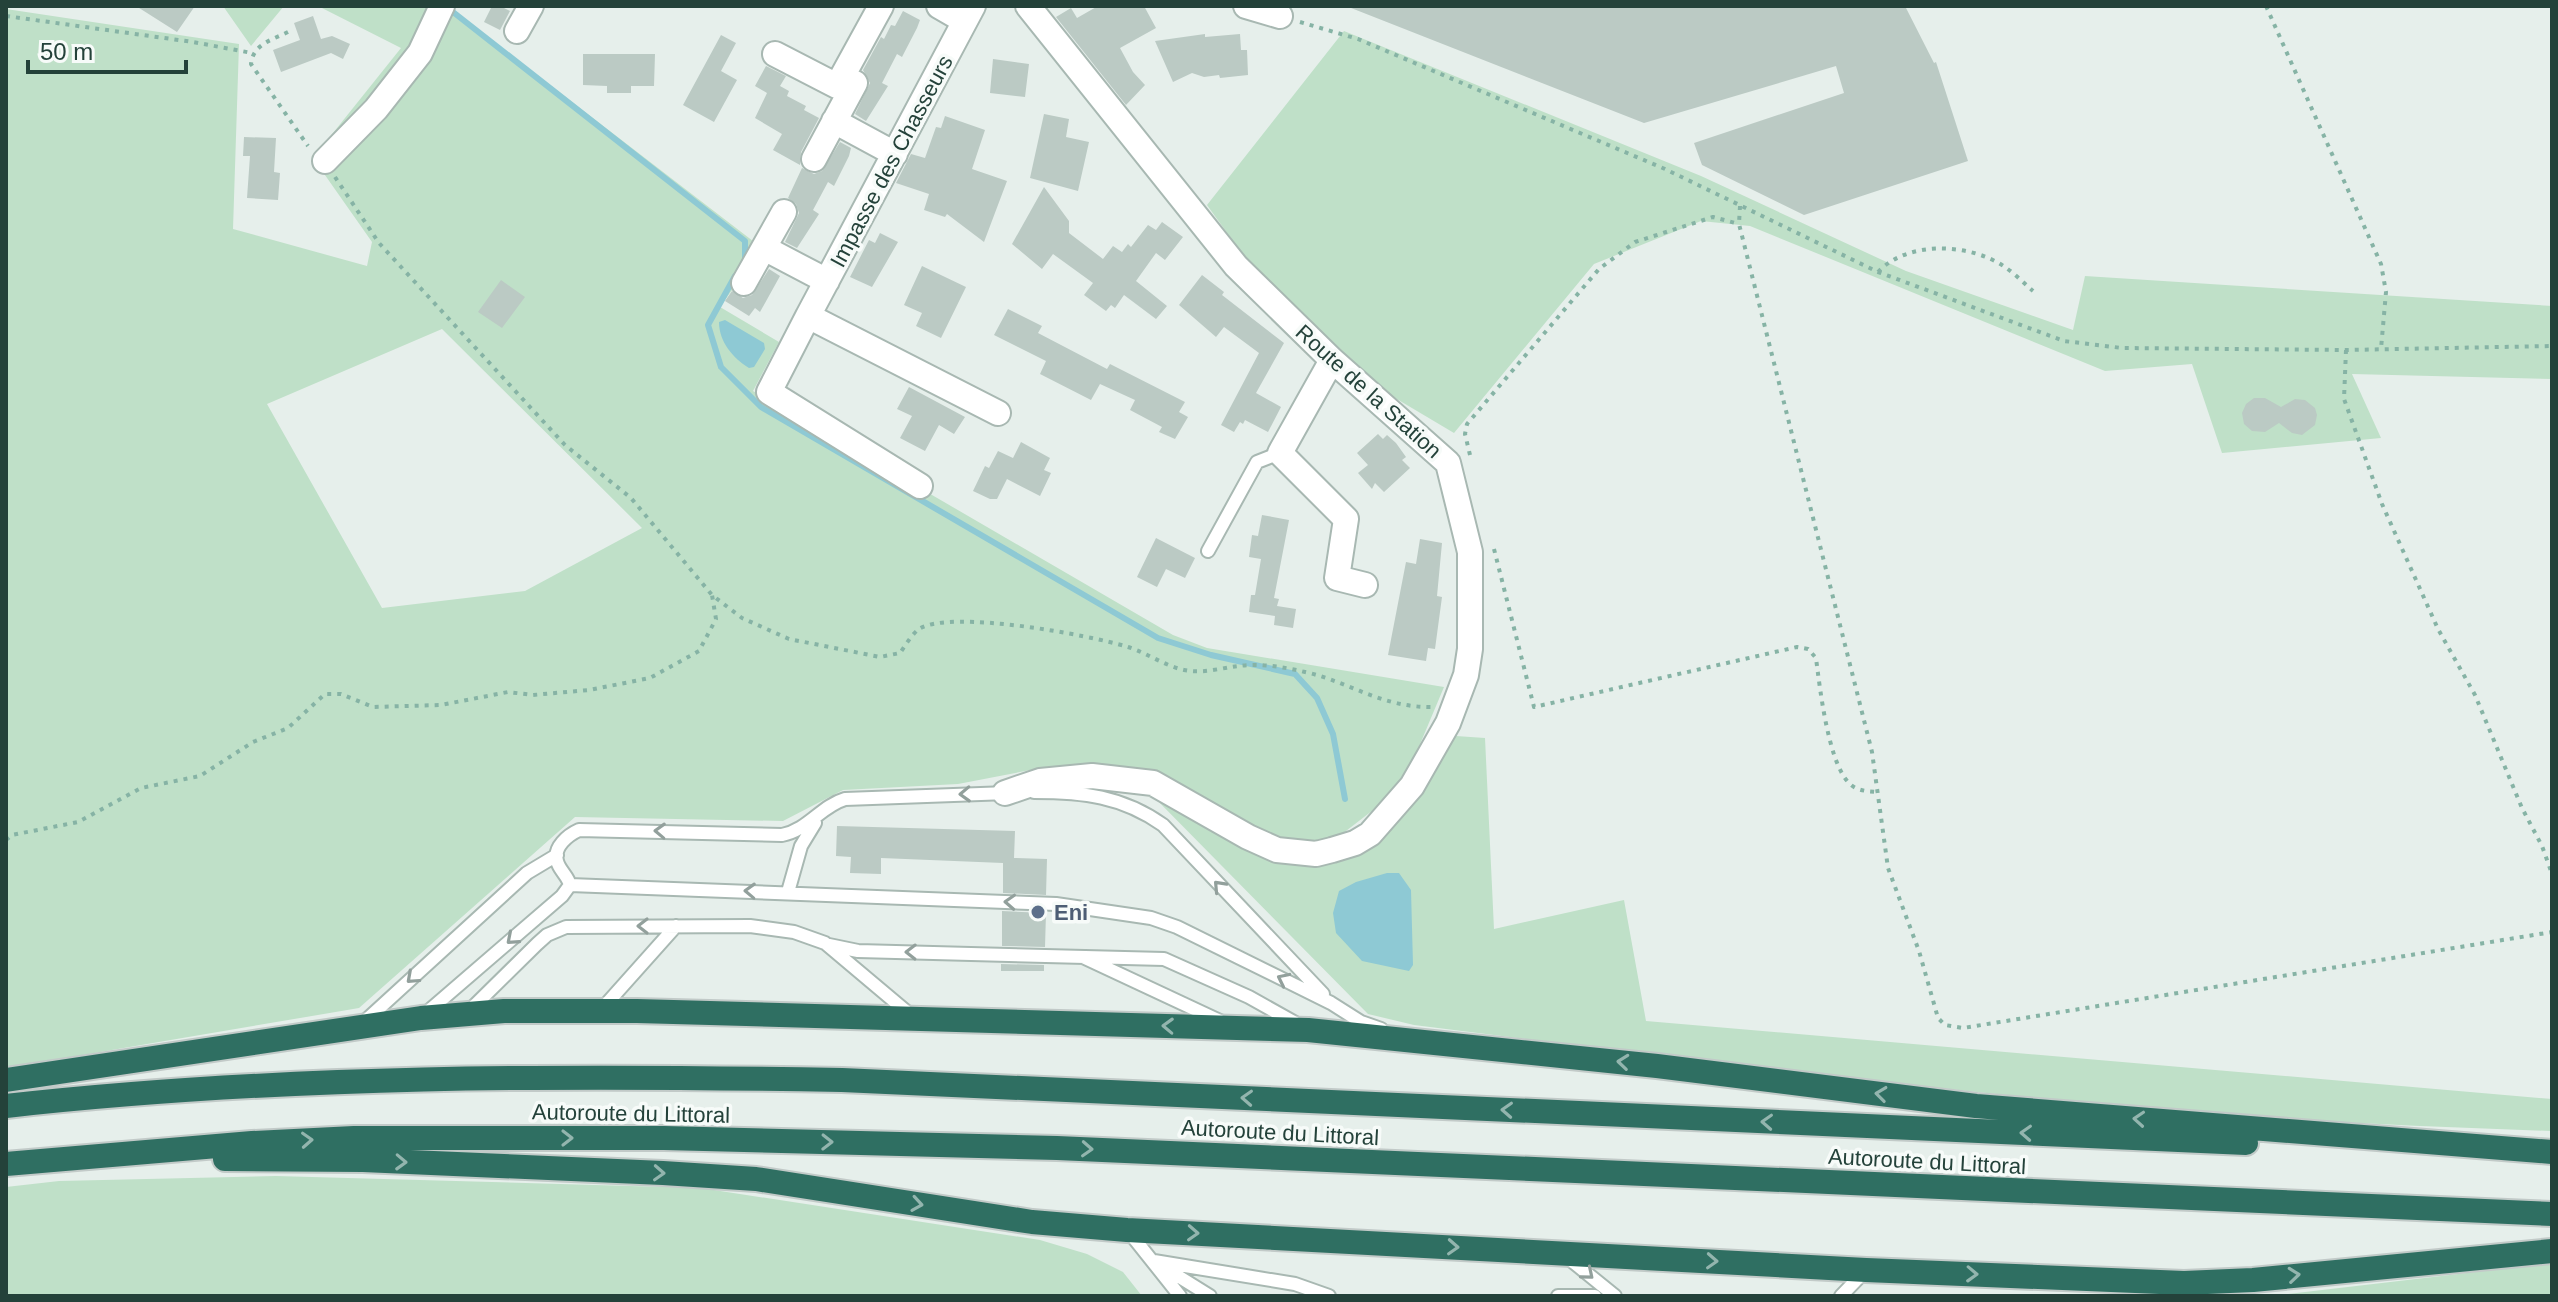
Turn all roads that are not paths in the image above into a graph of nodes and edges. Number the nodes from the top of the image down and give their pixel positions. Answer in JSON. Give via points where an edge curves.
{"nodes":[{"id":1,"x":442,"y":6,"type":"edge"},
{"id":2,"x":531,"y":6,"type":"edge"},
{"id":3,"x":939,"y":6,"type":"edge"},
{"id":4,"x":1028,"y":6,"type":"edge"},
{"id":5,"x":1246,"y":6,"type":"edge"},
{"id":6,"x":888,"y":13,"type":"edge"},
{"id":7,"x":969,"y":13,"type":"edge"},
{"id":8,"x":1280,"y":16,"type":"road end"},
{"id":9,"x":517,"y":31,"type":"dead end"},
{"id":10,"x":775,"y":54,"type":"dead end"},
{"id":11,"x":855,"y":83,"type":"dead end"},
{"id":12,"x":834,"y":121,"type":"junction"},
{"id":13,"x":895,"y":154,"type":"junction"},
{"id":14,"x":814,"y":159,"type":"dead end"},
{"id":15,"x":325,"y":161,"type":"road end"},
{"id":16,"x":784,"y":212,"type":"dead end"},
{"id":17,"x":764,"y":248,"type":"junction"},
{"id":18,"x":827,"y":281,"type":"junction"},
{"id":19,"x":744,"y":283,"type":"dead end"},
{"id":20,"x":808,"y":316,"type":"junction"},
{"id":21,"x":1332,"y":360,"type":"junction"},
{"id":22,"x":998,"y":413,"type":"dead end"},
{"id":23,"x":1280,"y":453,"type":"junction"},
{"id":24,"x":920,"y":486,"type":"dead end"},
{"id":25,"x":1208,"y":551,"type":"dead end"},
{"id":26,"x":1365,"y":585,"type":"dead end"},
{"id":27,"x":1005,"y":793,"type":"junction"},
{"id":28,"x":821,"y":813,"type":"junction"},
{"id":29,"x":557,"y":855,"type":"junction"},
{"id":30,"x":570,"y":885,"type":"junction"},
{"id":31,"x":788,"y":892,"type":"junction"},
{"id":32,"x":676,"y":926,"type":"junction"},
{"id":33,"x":825,"y":943,"type":"junction"},
{"id":34,"x":1078,"y":955,"type":"junction"},
{"id":35,"x":1331,"y":1003,"type":"junction"},
{"id":36,"x":600,"y":1010,"type":"junction"},
{"id":37,"x":466,"y":1013,"type":"junction"},
{"id":38,"x":421,"y":1018,"type":"junction"},
{"id":39,"x":915,"y":1019,"type":"junction"},
{"id":40,"x":361,"y":1025,"type":"junction"},
{"id":41,"x":1236,"y":1028,"type":"junction"},
{"id":42,"x":1308,"y":1030,"type":"junction"},
{"id":43,"x":1431,"y":1041,"type":"junction"},
{"id":44,"x":6,"y":1080,"type":"edge"},
{"id":45,"x":6,"y":1106,"type":"edge"},
{"id":46,"x":2552,"y":1154,"type":"edge"},
{"id":47,"x":43,"y":1160,"type":"junction"},
{"id":48,"x":6,"y":1164,"type":"edge"},
{"id":49,"x":2552,"y":1214,"type":"edge"},
{"id":50,"x":1127,"y":1230,"type":"junction"},
{"id":51,"x":2552,"y":1251,"type":"edge"},
{"id":52,"x":1562,"y":1252,"type":"junction"},
{"id":53,"x":1154,"y":1261,"type":"junction"},
{"id":54,"x":1866,"y":1270,"type":"junction"},
{"id":55,"x":2217,"y":1282,"type":"junction"},
{"id":56,"x":1180,"y":1296,"type":"edge"},
{"id":57,"x":1210,"y":1296,"type":"edge"},
{"id":58,"x":1329,"y":1296,"type":"edge"},
{"id":59,"x":1558,"y":1296,"type":"edge"},
{"id":60,"x":1595,"y":1296,"type":"edge"},
{"id":61,"x":1615,"y":1296,"type":"edge"},
{"id":62,"x":1841,"y":1296,"type":"edge"},
{"id":63,"x":2182,"y":1296,"type":"edge"}],
"edges":[{"from":1,"to":15,"type":"street","via":[[420,53]]},
{"from":2,"to":9,"type":"street"},
{"from":3,"to":7,"type":"street"},
{"from":4,"to":21,"type":"street","name":"Route de la Station","via":[[1236,266]]},
{"from":5,"to":8,"type":"street"},
{"from":6,"to":10,"type":"street","via":[[837,86]]},
{"from":7,"to":13,"type":"street","name":"Impasse des Chasseurs"},
{"from":11,"to":12,"type":"street"},
{"from":12,"to":13,"type":"street"},
{"from":12,"to":14,"type":"street"},
{"from":13,"to":18,"type":"street","name":"Impasse des Chasseurs"},
{"from":16,"to":17,"type":"street"},
{"from":17,"to":18,"type":"street"},
{"from":17,"to":19,"type":"street"},
{"from":18,"to":20,"type":"street","name":"Impasse des Chasseurs"},
{"from":20,"to":22,"type":"street"},
{"from":20,"to":24,"type":"street","name":"Impasse des Chasseurs","via":[[769,392]]},
{"from":21,"to":23,"type":"street"},
{"from":21,"to":27,"type":"street","name":"Route de la Station","via":[[1448,463],[1470,552],[1466,675],[1412,786],[1370,834],[1316,854],[1277,850],[1153,783],[1092,776],[1040,781]]},
{"from":23,"to":25,"type":"lane","via":[[1257,462]]},
{"from":23,"to":26,"type":"street","via":[[1346,519],[1337,578]]},
{"from":27,"to":28,"type":"lane","one_way":true,"via":[[845,799]]},
{"from":35,"to":27,"type":"lane","one_way":true,"via":[[1163,825],[1141,809],[1067,792]]},
{"from":28,"to":29,"type":"lane","one_way":true,"via":[[782,835],[585,829],[566,839]]},
{"from":28,"to":31,"type":"lane","via":[[801,846]]},
{"from":29,"to":30,"type":"lane"},
{"from":29,"to":40,"type":"lane","one_way":true,"via":[[527,873]]},
{"from":31,"to":30,"type":"lane","one_way":true},
{"from":30,"to":38,"type":"lane","one_way":true},
{"from":35,"to":31,"type":"lane","one_way":true,"via":[[1151,918],[1056,904]]},
{"from":32,"to":33,"type":"lane","via":[[771,928]]},
{"from":32,"to":36,"type":"lane"},
{"from":32,"to":37,"type":"lane","one_way":true,"via":[[557,930]]},
{"from":34,"to":33,"type":"lane","one_way":true,"via":[[858,951]]},
{"from":33,"to":39,"type":"lane"},
{"from":34,"to":41,"type":"lane"},
{"from":34,"to":42,"type":"lane","via":[[1172,962]]},
{"from":35,"to":43,"type":"lane","via":[[1373,1027]]},
{"from":36,"to":37,"type":"highway"},
{"from":36,"to":39,"type":"highway"},
{"from":37,"to":38,"type":"highway"},
{"from":38,"to":40,"type":"highway"},
{"from":41,"to":39,"type":"highway","one_way":true},
{"from":40,"to":44,"type":"highway"},
{"from":41,"to":42,"type":"highway"},
{"from":42,"to":43,"type":"highway"},
{"from":46,"to":43,"type":"highway","one_way":true,"via":[[1976,1106]]},
{"from":46,"to":45,"type":"highway","name":"Autoroute du Littoral","one_way":true,"via":[[842,1080],[659,1077],[247,1086]]},
{"from":47,"to":48,"type":"highway","name":"Autoroute du Littoral"},
{"from":47,"to":49,"type":"highway","name":"Autoroute du Littoral","one_way":true,"via":[[354,1138],[664,1138],[1057,1148]]},
{"from":47,"to":50,"type":"highway","one_way":true,"via":[[363,1160],[678,1174],[800,1185],[1032,1222]]},
{"from":50,"to":52,"type":"highway","one_way":true},
{"from":50,"to":53,"type":"lane"},
{"from":55,"to":51,"type":"highway","one_way":true},
{"from":52,"to":54,"type":"highway","one_way":true},
{"from":52,"to":61,"type":"lane","one_way":true},
{"from":53,"to":56,"type":"lane"},
{"from":53,"to":57,"type":"lane"},
{"from":53,"to":58,"type":"lane","via":[[1295,1284]]},
{"from":54,"to":55,"type":"highway","one_way":true},
{"from":54,"to":62,"type":"lane"},
{"from":55,"to":63,"type":"lane"},
{"from":59,"to":60,"type":"lane"}]}
